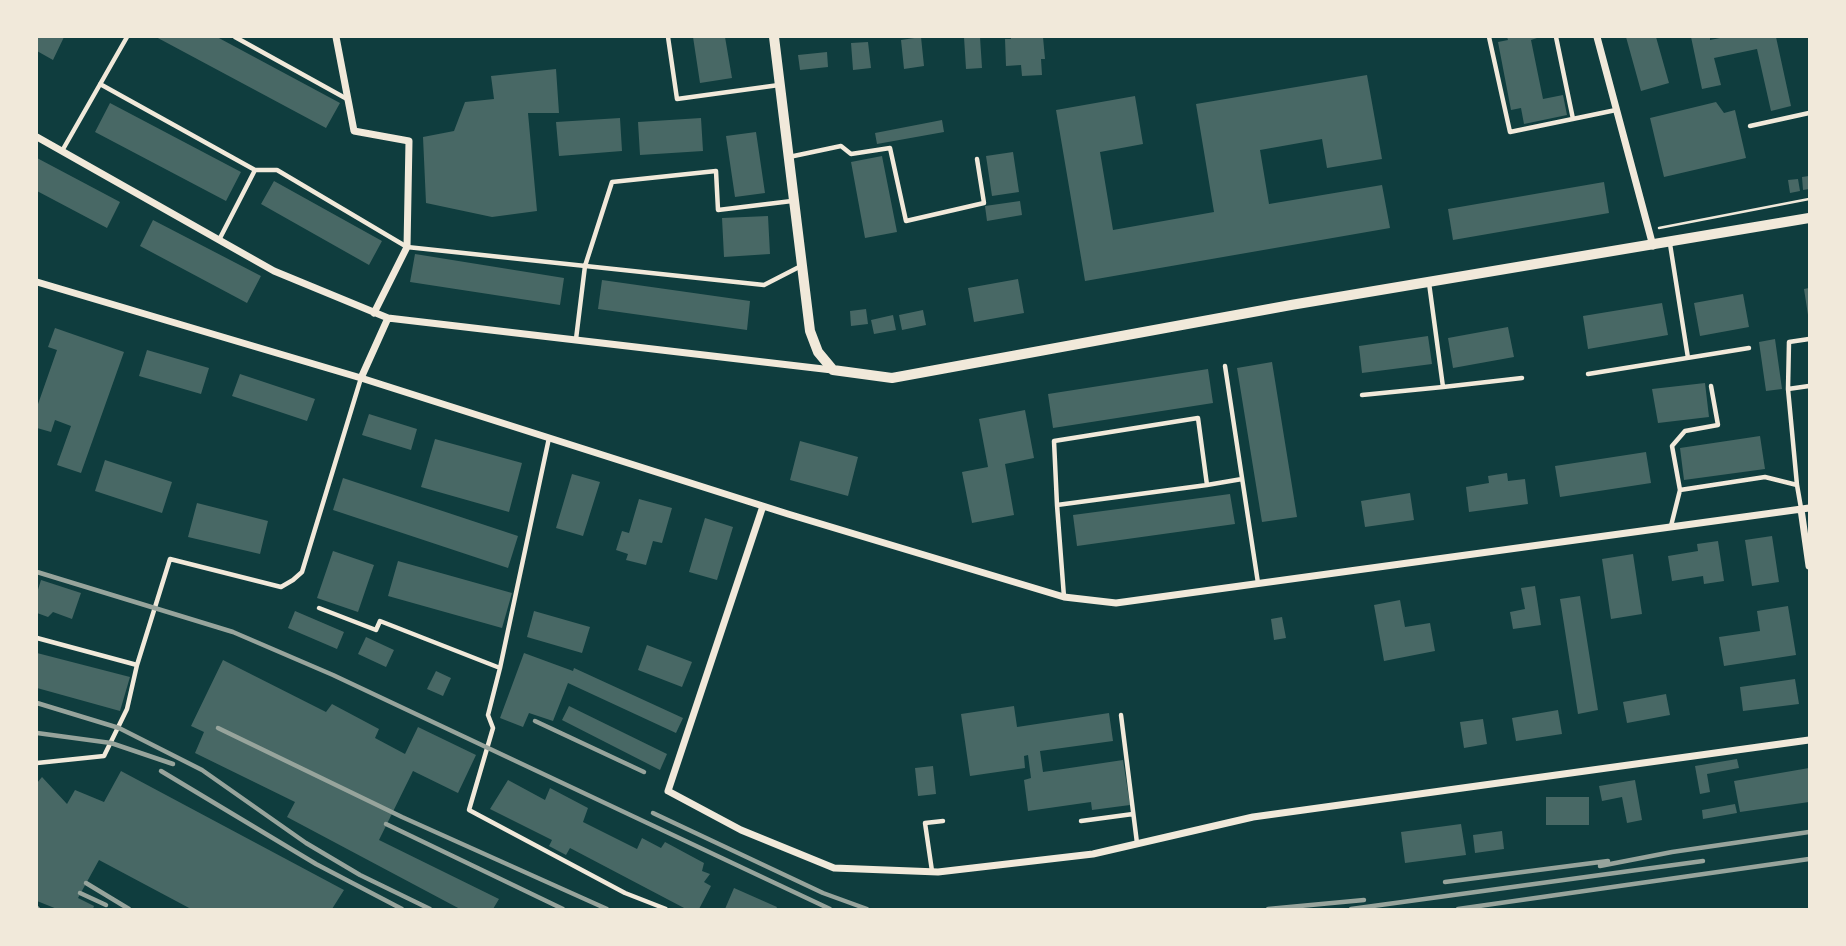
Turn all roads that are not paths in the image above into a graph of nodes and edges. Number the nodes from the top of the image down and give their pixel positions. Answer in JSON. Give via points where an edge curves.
{"nodes":[{"id":1,"x":127,"y":37,"type":"edge"},
{"id":2,"x":235,"y":37,"type":"edge"},
{"id":3,"x":336,"y":37,"type":"edge"},
{"id":4,"x":668,"y":37,"type":"edge"},
{"id":5,"x":774,"y":37,"type":"edge"},
{"id":6,"x":1489,"y":37,"type":"edge"},
{"id":7,"x":1556,"y":37,"type":"edge"},
{"id":8,"x":1597,"y":37,"type":"edge"},
{"id":9,"x":100,"y":84,"type":"junction"},
{"id":10,"x":779,"y":85,"type":"junction"},
{"id":11,"x":348,"y":99,"type":"junction"},
{"id":12,"x":1617,"y":110,"type":"junction"},
{"id":13,"x":1809,"y":113,"type":"edge"},
{"id":14,"x":1573,"y":119,"type":"junction"},
{"id":15,"x":1750,"y":126,"type":"dead end"},
{"id":16,"x":37,"y":137,"type":"edge"},
{"id":17,"x":62,"y":151,"type":"junction"},
{"id":18,"x":788,"y":157,"type":"junction"},
{"id":19,"x":977,"y":159,"type":"dead end"},
{"id":20,"x":255,"y":170,"type":"junction"},
{"id":21,"x":794,"y":201,"type":"junction"},
{"id":22,"x":1809,"y":218,"type":"edge"},
{"id":23,"x":219,"y":240,"type":"junction"},
{"id":24,"x":1670,"y":243,"type":"junction"},
{"id":25,"x":1653,"y":246,"type":"junction"},
{"id":26,"x":407,"y":247,"type":"junction"},
{"id":27,"x":802,"y":265,"type":"junction"},
{"id":28,"x":585,"y":266,"type":"junction"},
{"id":29,"x":37,"y":282,"type":"edge"},
{"id":30,"x":1429,"y":282,"type":"junction"},
{"id":31,"x":374,"y":313,"type":"junction"},
{"id":32,"x":388,"y":318,"type":"junction"},
{"id":33,"x":1809,"y":339,"type":"edge"},
{"id":34,"x":576,"y":340,"type":"junction"},
{"id":35,"x":1749,"y":348,"type":"dead end"},
{"id":36,"x":1688,"y":358,"type":"junction"},
{"id":37,"x":1224,"y":366,"type":"dead end"},
{"id":38,"x":833,"y":370,"type":"junction"},
{"id":39,"x":1588,"y":374,"type":"dead end"},
{"id":40,"x":361,"y":378,"type":"junction"},
{"id":41,"x":1522,"y":378,"type":"dead end"},
{"id":42,"x":1711,"y":386,"type":"dead end"},
{"id":43,"x":1809,"y":386,"type":"edge"},
{"id":44,"x":1443,"y":387,"type":"junction"},
{"id":45,"x":1788,"y":389,"type":"junction"},
{"id":46,"x":1362,"y":395,"type":"dead end"},
{"id":47,"x":549,"y":438,"type":"junction"},
{"id":48,"x":1242,"y":479,"type":"junction"},
{"id":49,"x":1207,"y":485,"type":"junction"},
{"id":50,"x":1797,"y":485,"type":"junction"},
{"id":51,"x":1680,"y":490,"type":"junction"},
{"id":52,"x":1057,"y":505,"type":"junction"},
{"id":53,"x":763,"y":506,"type":"junction"},
{"id":54,"x":1805,"y":509,"type":"edge"},
{"id":55,"x":1671,"y":527,"type":"junction"},
{"id":56,"x":1809,"y":566,"type":"edge"},
{"id":57,"x":1258,"y":584,"type":"junction"},
{"id":58,"x":1064,"y":597,"type":"junction"},
{"id":59,"x":319,"y":608,"type":"dead end"},
{"id":60,"x":37,"y":638,"type":"edge"},
{"id":61,"x":137,"y":665,"type":"junction"},
{"id":62,"x":500,"y":668,"type":"junction"},
{"id":63,"x":1121,"y":715,"type":"dead end"},
{"id":64,"x":1809,"y":740,"type":"edge"},
{"id":65,"x":37,"y":763,"type":"edge"},
{"id":66,"x":1133,"y":814,"type":"junction"},
{"id":67,"x":943,"y":821,"type":"dead end"},
{"id":68,"x":1081,"y":821,"type":"dead end"},
{"id":69,"x":1137,"y":844,"type":"junction"},
{"id":70,"x":933,"y":872,"type":"junction"},
{"id":71,"x":666,"y":909,"type":"edge"}],
"edges":[{"from":1,"to":9,"type":"lane"},
{"from":2,"to":11,"type":"lane"},
{"from":3,"to":11,"type":"street"},
{"from":4,"to":10,"type":"lane","via":[[677,99]]},
{"from":5,"to":10,"type":"street"},
{"from":6,"to":14,"type":"lane","via":[[1510,132]]},
{"from":7,"to":14,"type":"lane"},
{"from":8,"to":12,"type":"street"},
{"from":9,"to":17,"type":"lane"},
{"from":9,"to":20,"type":"lane"},
{"from":10,"to":18,"type":"street"},
{"from":11,"to":26,"type":"street","via":[[354,131],[409,141]]},
{"from":12,"to":14,"type":"lane"},
{"from":12,"to":25,"type":"street"},
{"from":13,"to":15,"type":"lane"},
{"from":16,"to":17,"type":"street"},
{"from":17,"to":23,"type":"street"},
{"from":18,"to":19,"type":"lane","via":[[841,146],[851,154],[890,148],[906,221],[984,204]]},
{"from":18,"to":21,"type":"street"},
{"from":20,"to":23,"type":"lane"},
{"from":20,"to":26,"type":"lane","via":[[277,170]]},
{"from":21,"to":27,"type":"street"},
{"from":21,"to":28,"type":"lane","via":[[718,210],[716,171],[612,182]]},
{"from":22,"to":24,"type":"street"},
{"from":23,"to":31,"type":"street","via":[[274,271]]},
{"from":24,"to":25,"type":"street"},
{"from":24,"to":36,"type":"lane"},
{"from":25,"to":30,"type":"street"},
{"from":26,"to":28,"type":"lane"},
{"from":26,"to":31,"type":"street"},
{"from":27,"to":28,"type":"lane","via":[[764,285]]},
{"from":27,"to":38,"type":"street","via":[[810,331],[818,352]]},
{"from":28,"to":34,"type":"lane"},
{"from":29,"to":40,"type":"street"},
{"from":30,"to":38,"type":"street","via":[[892,378]]},
{"from":30,"to":44,"type":"lane"},
{"from":31,"to":32,"type":"street"},
{"from":32,"to":34,"type":"street"},
{"from":32,"to":40,"type":"street"},
{"from":33,"to":45,"type":"lane","via":[[1789,342]]},
{"from":34,"to":38,"type":"street"},
{"from":35,"to":36,"type":"lane"},
{"from":36,"to":39,"type":"lane"},
{"from":37,"to":48,"type":"lane"},
{"from":40,"to":47,"type":"street"},
{"from":40,"to":61,"type":"lane","via":[[302,572],[281,587],[170,559]]},
{"from":41,"to":44,"type":"lane"},
{"from":42,"to":51,"type":"lane","via":[[1718,425],[1685,431],[1672,446]]},
{"from":43,"to":45,"type":"lane"},
{"from":44,"to":46,"type":"lane"},
{"from":45,"to":50,"type":"lane"},
{"from":47,"to":53,"type":"street"},
{"from":47,"to":62,"type":"lane"},
{"from":48,"to":49,"type":"lane"},
{"from":48,"to":57,"type":"lane"},
{"from":49,"to":52,"type":"lane"},
{"from":49,"to":52,"type":"lane","via":[[1198,418],[1054,441]]},
{"from":50,"to":51,"type":"lane","via":[[1765,477]]},
{"from":50,"to":54,"type":"lane"},
{"from":51,"to":55,"type":"lane"},
{"from":52,"to":58,"type":"lane"},
{"from":53,"to":58,"type":"street"},
{"from":53,"to":70,"type":"street","via":[[668,791],[741,830],[834,868]]},
{"from":54,"to":55,"type":"street"},
{"from":54,"to":56,"type":"street"},
{"from":55,"to":57,"type":"street"},
{"from":57,"to":58,"type":"street","via":[[1116,603]]},
{"from":59,"to":62,"type":"lane","via":[[376,630],[380,621]]},
{"from":60,"to":61,"type":"lane"},
{"from":61,"to":65,"type":"lane","via":[[127,709],[104,756]]},
{"from":62,"to":71,"type":"lane","via":[[488,715],[493,728],[470,810],[625,894]]},
{"from":63,"to":66,"type":"lane"},
{"from":64,"to":69,"type":"street","via":[[1253,817]]},
{"from":66,"to":68,"type":"lane"},
{"from":66,"to":69,"type":"lane"},
{"from":67,"to":70,"type":"lane","via":[[925,824]]},
{"from":69,"to":70,"type":"street","via":[[1093,854]]}]}
